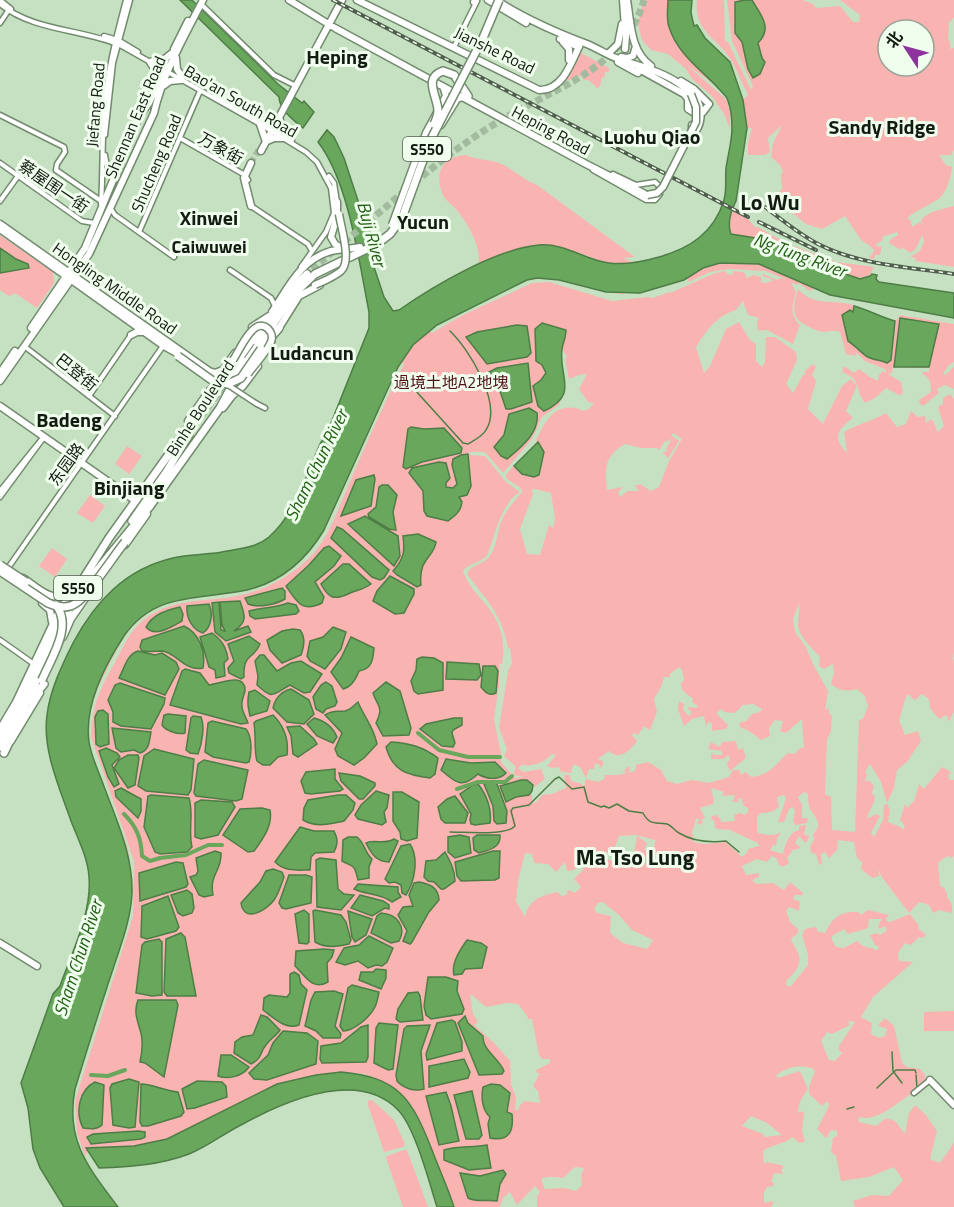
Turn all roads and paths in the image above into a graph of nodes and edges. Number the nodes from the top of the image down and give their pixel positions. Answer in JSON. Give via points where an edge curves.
{"nodes":[{"id":1,"x":128,"y":0,"type":"edge"},
{"id":2,"x":289,"y":0,"type":"edge"},
{"id":3,"x":341,"y":0,"type":"edge"},
{"id":4,"x":357,"y":0,"type":"edge"},
{"id":5,"x":363,"y":0,"type":"edge"},
{"id":6,"x":476,"y":0,"type":"edge"},
{"id":7,"x":488,"y":0,"type":"edge"},
{"id":8,"x":497,"y":0,"type":"edge"},
{"id":9,"x":625,"y":0,"type":"edge"},
{"id":10,"x":0,"y":2,"type":"edge"},
{"id":11,"x":200,"y":2,"type":"edge"},
{"id":12,"x":506,"y":3,"type":"edge"},
{"id":13,"x":9,"y":9,"type":"junction"},
{"id":14,"x":624,"y":12,"type":"junction"},
{"id":15,"x":0,"y":23,"type":"edge"},
{"id":16,"x":329,"y":23,"type":"junction"},
{"id":17,"x":558,"y":38,"type":"junction"},
{"id":18,"x":116,"y":41,"type":"junction"},
{"id":19,"x":454,"y":45,"type":"junction"},
{"id":20,"x":578,"y":45,"type":"junction"},
{"id":21,"x":616,"y":46,"type":"junction"},
{"id":22,"x":636,"y":46,"type":"junction"},
{"id":23,"x":174,"y":54,"type":"junction"},
{"id":24,"x":608,"y":54,"type":"junction"},
{"id":25,"x":568,"y":60,"type":"junction"},
{"id":26,"x":151,"y":61,"type":"junction"},
{"id":27,"x":641,"y":69,"type":"junction"},
{"id":28,"x":166,"y":70,"type":"junction"},
{"id":29,"x":665,"y":73,"type":"junction"},
{"id":30,"x":181,"y":78,"type":"junction"},
{"id":31,"x":682,"y":84,"type":"junction"},
{"id":32,"x":191,"y":85,"type":"junction"},
{"id":33,"x":294,"y":85,"type":"junction"},
{"id":34,"x":442,"y":87,"type":"junction"},
{"id":35,"x":158,"y":89,"type":"junction"},
{"id":36,"x":200,"y":91,"type":"junction"},
{"id":37,"x":291,"y":93,"type":"junction"},
{"id":38,"x":211,"y":97,"type":"junction"},
{"id":39,"x":458,"y":97,"type":"junction"},
{"id":40,"x":444,"y":100,"type":"junction"},
{"id":41,"x":195,"y":103,"type":"junction"},
{"id":42,"x":0,"y":115,"type":"edge"},
{"id":43,"x":436,"y":115,"type":"junction"},
{"id":44,"x":279,"y":116,"type":"junction"},
{"id":45,"x":260,"y":123,"type":"junction"},
{"id":46,"x":437,"y":125,"type":"junction"},
{"id":47,"x":271,"y":130,"type":"junction"},
{"id":48,"x":283,"y":138,"type":"junction"},
{"id":49,"x":179,"y":140,"type":"junction"},
{"id":50,"x":266,"y":140,"type":"junction"},
{"id":51,"x":291,"y":140,"type":"junction"},
{"id":52,"x":260,"y":150,"type":"tunnel mouth"},
{"id":53,"x":0,"y":164,"type":"edge"},
{"id":54,"x":586,"y":164,"type":"junction"},
{"id":55,"x":114,"y":169,"type":"junction"},
{"id":56,"x":613,"y":174,"type":"joint"},
{"id":57,"x":18,"y":176,"type":"junction"},
{"id":58,"x":245,"y":176,"type":"junction"},
{"id":59,"x":102,"y":177,"type":"junction"},
{"id":60,"x":0,"y":201,"type":"edge"},
{"id":61,"x":101,"y":201,"type":"junction"},
{"id":62,"x":337,"y":202,"type":"junction"},
{"id":63,"x":252,"y":206,"type":"joint"},
{"id":64,"x":110,"y":208,"type":"junction"},
{"id":65,"x":100,"y":213,"type":"junction"},
{"id":66,"x":97,"y":222,"type":"junction"},
{"id":67,"x":0,"y":224,"type":"edge"},
{"id":68,"x":392,"y":225,"type":"junction"},
{"id":69,"x":0,"y":229,"type":"edge"},
{"id":70,"x":139,"y":232,"type":"junction"},
{"id":71,"x":376,"y":242,"type":"junction"},
{"id":72,"x":308,"y":244,"type":"junction"},
{"id":73,"x":318,"y":244,"type":"junction"},
{"id":74,"x":312,"y":252,"type":"junction"},
{"id":75,"x":83,"y":253,"type":"junction"},
{"id":76,"x":351,"y":255,"type":"junction"},
{"id":77,"x":174,"y":257,"type":"dead end"},
{"id":78,"x":49,"y":260,"type":"junction"},
{"id":79,"x":86,"y":260,"type":"junction"},
{"id":80,"x":230,"y":270,"type":"dead end"},
{"id":81,"x":70,"y":275,"type":"junction"},
{"id":82,"x":296,"y":275,"type":"junction"},
{"id":83,"x":81,"y":287,"type":"junction"},
{"id":84,"x":90,"y":288,"type":"junction"},
{"id":85,"x":58,"y":292,"type":"junction"},
{"id":86,"x":297,"y":299,"type":"junction"},
{"id":87,"x":275,"y":307,"type":"junction"},
{"id":88,"x":269,"y":316,"type":"junction"},
{"id":89,"x":130,"y":322,"type":"junction"},
{"id":90,"x":277,"y":323,"type":"junction"},
{"id":91,"x":138,"y":325,"type":"junction"},
{"id":92,"x":145,"y":333,"type":"junction"},
{"id":93,"x":131,"y":335,"type":"junction"},
{"id":94,"x":24,"y":346,"type":"junction"},
{"id":95,"x":164,"y":346,"type":"junction"},
{"id":96,"x":178,"y":356,"type":"joint"},
{"id":97,"x":228,"y":368,"type":"junction"},
{"id":98,"x":0,"y":373,"type":"edge"},
{"id":99,"x":215,"y":373,"type":"junction"},
{"id":100,"x":0,"y":381,"type":"edge"},
{"id":101,"x":221,"y":384,"type":"junction"},
{"id":102,"x":241,"y":386,"type":"junction"},
{"id":103,"x":210,"y":392,"type":"junction"},
{"id":104,"x":89,"y":396,"type":"junction"},
{"id":105,"x":0,"y":406,"type":"edge"},
{"id":106,"x":265,"y":408,"type":"dead end"},
{"id":107,"x":115,"y":416,"type":"junction"},
{"id":108,"x":189,"y":434,"type":"tunnel mouth"},
{"id":109,"x":44,"y":437,"type":"junction"},
{"id":110,"x":174,"y":447,"type":"junction"},
{"id":111,"x":164,"y":456,"type":"junction"},
{"id":112,"x":82,"y":463,"type":"junction"},
{"id":113,"x":161,"y":473,"type":"tunnel mouth"},
{"id":114,"x":146,"y":482,"type":"joint"},
{"id":115,"x":0,"y":491,"type":"edge"},
{"id":116,"x":0,"y":496,"type":"edge"},
{"id":117,"x":136,"y":497,"type":"junction"},
{"id":118,"x":150,"y":506,"type":"junction"},
{"id":119,"x":0,"y":563,"type":"edge"},
{"id":120,"x":8,"y":568,"type":"junction"},
{"id":121,"x":94,"y":574,"type":"junction"},
{"id":122,"x":1,"y":575,"type":"edge"},
{"id":123,"x":86,"y":577,"type":"junction"},
{"id":124,"x":74,"y":588,"type":"junction"},
{"id":125,"x":49,"y":596,"type":"junction"},
{"id":126,"x":44,"y":604,"type":"junction"},
{"id":127,"x":52,"y":623,"type":"junction"},
{"id":128,"x":0,"y":640,"type":"edge"},
{"id":129,"x":34,"y":664,"type":"junction"},
{"id":130,"x":29,"y":676,"type":"junction"},
{"id":131,"x":43,"y":682,"type":"junction"},
{"id":132,"x":21,"y":711,"type":"junction"},
{"id":133,"x":0,"y":729,"type":"edge"},
{"id":134,"x":0,"y":738,"type":"edge"},
{"id":135,"x":1,"y":753,"type":"edge"},
{"id":136,"x":0,"y":944,"type":"edge"},
{"id":137,"x":930,"y":1080,"type":"joint"},
{"id":138,"x":914,"y":1093,"type":"dead end"},
{"id":139,"x":953,"y":1107,"type":"edge"}],
"edges":[{"from":1,"to":18,"type":"street","name":"Jiefang Road"},
{"from":2,"to":16,"type":"main road","name":"Heping Road"},
{"from":3,"to":16,"type":"main road","via":[[334,20]]},
{"from":4,"to":20,"type":"main road","name":"Jianshe Road","via":[[539,90],[554,87],[561,80]]},
{"from":5,"to":19,"type":"main road","name":"Jianshe Road"},
{"from":6,"to":19,"type":"street"},
{"from":7,"to":17,"type":"main road"},
{"from":8,"to":12,"type":"main road"},
{"from":8,"to":46,"type":"highway","number":"S550","bridge":true},
{"from":8,"to":71,"type":"highway","number":"S550","bridge":true,"via":[[483,38],[430,141],[402,218],[390,234]]},
{"from":9,"to":14,"type":"main road"},
{"from":9,"to":14,"type":"main road","via":[[625,49]]},
{"from":9,"to":22,"type":"main road"},
{"from":10,"to":13,"type":"street","name":"Bao'an South Road"},
{"from":11,"to":23,"type":"main road","name":"Shennan East Road"},
{"from":11,"to":33,"type":"street","via":[[274,75]]},
{"from":12,"to":20,"type":"main road"},
{"from":13,"to":15,"type":"street"},
{"from":13,"to":18,"type":"street","name":"Bao'an South Road"},
{"from":14,"to":21,"type":"main road"},
{"from":16,"to":33,"type":"main road"},
{"from":16,"to":34,"type":"main road","name":"Heping Road"},
{"from":16,"to":37,"type":"main road"},
{"from":16,"to":39,"type":"main road","name":"Heping Road"},
{"from":17,"to":20,"type":"main road"},
{"from":17,"to":25,"type":"main road","via":[[569,49]]},
{"from":18,"to":26,"type":"street","name":"Bao'an South Road"},
{"from":18,"to":55,"type":"street","name":"Jiefang Road","via":[[105,156],[106,165]]},
{"from":18,"to":59,"type":"street","name":"Jiefang Road","via":[[109,66]]},
{"from":19,"to":25,"type":"main road","name":"Jianshe Road","via":[[538,86],[557,80]]},
{"from":20,"to":24,"type":"main road","name":"Heping Road"},
{"from":20,"to":25,"type":"main road","name":"Jianshe Road"},
{"from":20,"to":27,"type":"main road"},
{"from":21,"to":22,"type":"main road","via":[[618,54],[627,58],[634,54]]},
{"from":21,"to":24,"type":"main road"},
{"from":22,"to":29,"type":"main road","via":[[647,63]]},
{"from":23,"to":26,"type":"main road","via":[[162,61]]},
{"from":23,"to":28,"type":"main road","name":"Shennan East Road"},
{"from":23,"to":30,"type":"main road"},
{"from":24,"to":27,"type":"main road","name":"Heping Road"},
{"from":26,"to":28,"type":"street","name":"Bao'an South Road"},
{"from":26,"to":35,"type":"main road"},
{"from":27,"to":29,"type":"main road"},
{"from":27,"to":31,"type":"main road","name":"Heping Road"},
{"from":27,"to":31,"type":"main road","via":[[684,94],[694,112],[709,104],[694,89]]},
{"from":28,"to":30,"type":"street","name":"Bao'an South Road"},
{"from":28,"to":35,"type":"main road","name":"Shennan East Road"},
{"from":29,"to":31,"type":"main road"},
{"from":30,"to":32,"type":"street","name":"Bao'an South Road"},
{"from":30,"to":35,"type":"main road"},
{"from":30,"to":45,"type":"street","name":"Bao'an South Road"},
{"from":31,"to":54,"type":"main road","name":"Heping Road","bridge":true,"via":[[696,107],[696,122],[661,190],[647,195]]},
{"from":32,"to":36,"type":"street","name":"Bao'an South Road"},
{"from":32,"to":41,"type":"street"},
{"from":33,"to":37,"type":"main road"},
{"from":34,"to":39,"type":"main road","name":"Heping Road"},
{"from":34,"to":40,"type":"main road"},
{"from":34,"to":46,"type":"main road","via":[[445,93]]},
{"from":35,"to":55,"type":"main road","name":"Shennan East Road","via":[[140,115]]},
{"from":35,"to":64,"type":"main road","name":"Shennan East Road","via":[[154,113]]},
{"from":36,"to":38,"type":"street","name":"Bao'an South Road"},
{"from":36,"to":41,"type":"street","name":"Shucheng Road"},
{"from":37,"to":44,"type":"main road"},
{"from":38,"to":41,"type":"street","via":[[201,97]]},
{"from":38,"to":45,"type":"street","name":"Bao'an South Road"},
{"from":39,"to":40,"type":"main road"},
{"from":39,"to":46,"type":"main road"},
{"from":39,"to":46,"type":"main road"},
{"from":39,"to":46,"type":"highway","bridge":true,"via":[[454,75],[443,71],[436,74],[432,88]]},
{"from":39,"to":54,"type":"main road","name":"Heping Road"},
{"from":39,"to":56,"type":"main road","name":"Heping Road"},
{"from":40,"to":43,"type":"main road"},
{"from":41,"to":49,"type":"street","name":"Shucheng Road"},
{"from":42,"to":61,"type":"street","via":[[64,147],[56,170]]},
{"from":43,"to":46,"type":"main road"},
{"from":43,"to":46,"type":"main road"},
{"from":44,"to":45,"type":"main road"},
{"from":44,"to":47,"type":"main road"},
{"from":44,"to":51,"type":"main road","via":[[283,131]]},
{"from":45,"to":47,"type":"street","name":"Bao'an South Road"},
{"from":45,"to":50,"type":"main road"},
{"from":46,"to":68,"type":"highway","number":"S550","bridge":true,"via":[[422,151]]},
{"from":46,"to":68,"type":"main road","bridge":true,"via":[[421,146]]},
{"from":46,"to":76,"type":"main road","bridge":true,"via":[[404,219],[388,240]]},
{"from":47,"to":48,"type":"street","name":"Bao'an South Road"},
{"from":47,"to":50,"type":"main road"},
{"from":47,"to":51,"type":"street","name":"Bao'an South Road"},
{"from":48,"to":50,"type":"main road"},
{"from":48,"to":73,"type":"street","name":"Bao'an South Road","via":[[314,158],[331,188],[334,213]]},
{"from":49,"to":58,"type":"street"},
{"from":49,"to":58,"type":"street","name":"万象街"},
{"from":49,"to":70,"type":"street","name":"Shucheng Road"},
{"from":50,"to":52,"type":"main road"},
{"from":51,"to":62,"type":"street","name":"Bao'an South Road","via":[[321,163],[334,183]]},
{"from":53,"to":57,"type":"street","name":"蔡屋围一街"},
{"from":54,"to":56,"type":"street","via":[[645,200],[655,200],[659,195],[656,183],[634,185]]},
{"from":55,"to":59,"type":"street"},
{"from":55,"to":65,"type":"main road","name":"Shennan East Road"},
{"from":57,"to":60,"type":"street"},
{"from":57,"to":66,"type":"street","name":"蔡屋围一街","via":[[81,221]]},
{"from":58,"to":58,"type":"main road","via":[[252,164],[244,171]]},
{"from":58,"to":63,"type":"main road"},
{"from":59,"to":61,"type":"street","name":"Jiefang Road"},
{"from":61,"to":65,"type":"street","name":"Jiefang Road"},
{"from":62,"to":76,"type":"main road","via":[[332,239]]},
{"from":62,"to":86,"type":"main road","bridge":true,"via":[[346,265]]},
{"from":63,"to":72,"type":"street"},
{"from":64,"to":70,"type":"street"},
{"from":64,"to":79,"type":"main road","name":"Shennan East Road"},
{"from":65,"to":66,"type":"main road","name":"Shennan East Road"},
{"from":66,"to":75,"type":"main road","name":"Shennan East Road"},
{"from":67,"to":78,"type":"main road","name":"Hongling Middle Road"},
{"from":68,"to":71,"type":"highway","number":"S550","bridge":true},
{"from":69,"to":78,"type":"main road","name":"Hongling Middle Road"},
{"from":70,"to":77,"type":"street"},
{"from":71,"to":76,"type":"highway","number":"S550"},
{"from":71,"to":76,"type":"highway","number":"S550"},
{"from":72,"to":73,"type":"street"},
{"from":72,"to":74,"type":"street"},
{"from":73,"to":74,"type":"street","name":"Bao'an South Road"},
{"from":74,"to":82,"type":"street","name":"Bao'an South Road"},
{"from":75,"to":78,"type":"main road","via":[[66,265]]},
{"from":75,"to":81,"type":"main road","name":"Shennan East Road"},
{"from":76,"to":82,"type":"main road","via":[[333,251],[321,255]]},
{"from":76,"to":86,"type":"main road","via":[[342,272]]},
{"from":76,"to":90,"type":"highway","name":"Binhe Boulevard","number":"S550","via":[[307,280]]},
{"from":76,"to":110,"type":"highway","name":"Binhe Boulevard","number":"S550","via":[[318,267],[299,281]]},
{"from":78,"to":81,"type":"main road","name":"Hongling Middle Road"},
{"from":78,"to":85,"type":"main road","via":[[59,276]]},
{"from":79,"to":81,"type":"main road","name":"Shennan East Road"},
{"from":79,"to":84,"type":"main road","via":[[81,275]]},
{"from":80,"to":87,"type":"street","via":[[271,298]]},
{"from":81,"to":83,"type":"main road"},
{"from":81,"to":84,"type":"main road","name":"Hongling Middle Road"},
{"from":81,"to":85,"type":"main road"},
{"from":82,"to":87,"type":"main road"},
{"from":83,"to":85,"type":"main road"},
{"from":83,"to":89,"type":"main road"},
{"from":84,"to":91,"type":"main road","name":"Hongling Middle Road"},
{"from":85,"to":94,"type":"main road"},
{"from":85,"to":98,"type":"main road"},
{"from":86,"to":90,"type":"highway"},
{"from":87,"to":88,"type":"main road"},
{"from":88,"to":99,"type":"main road","via":[[252,328],[225,368]]},
{"from":88,"to":101,"type":"main road"},
{"from":89,"to":91,"type":"main road"},
{"from":89,"to":93,"type":"main road"},
{"from":90,"to":101,"type":"highway","bridge":true,"via":[[239,380]]},
{"from":90,"to":102,"type":"main road","via":[[272,346]]},
{"from":90,"to":118,"type":"highway","name":"Binhe Boulevard","number":"S550"},
{"from":91,"to":92,"type":"main road"},
{"from":91,"to":93,"type":"main road"},
{"from":91,"to":99,"type":"main road","name":"Hongling Middle Road"},
{"from":92,"to":93,"type":"main road"},
{"from":92,"to":95,"type":"main road"},
{"from":93,"to":104,"type":"street"},
{"from":94,"to":100,"type":"main road"},
{"from":94,"to":104,"type":"street","name":"巴登街"},
{"from":95,"to":96,"type":"main road"},
{"from":95,"to":103,"type":"main road","via":[[212,377]]},
{"from":95,"to":107,"type":"street","name":"东园路"},
{"from":96,"to":101,"type":"highway","bridge":true},
{"from":97,"to":99,"type":"main road"},
{"from":97,"to":101,"type":"main road"},
{"from":97,"to":102,"type":"main road","bridge":true,"via":[[254,328],[269,329],[271,342]]},
{"from":101,"to":103,"type":"main road"},
{"from":101,"to":106,"type":"street","bridge":true},
{"from":102,"to":131,"type":"main road","via":[[75,612]]},
{"from":103,"to":111,"type":"main road"},
{"from":104,"to":107,"type":"street","name":"巴登街"},
{"from":105,"to":109,"type":"main road"},
{"from":107,"to":112,"type":"street","name":"东园路"},
{"from":108,"to":121,"type":"highway","via":[[162,480]]},
{"from":109,"to":112,"type":"main road"},
{"from":109,"to":115,"type":"street"},
{"from":109,"to":116,"type":"street"},
{"from":110,"to":111,"type":"highway"},
{"from":110,"to":117,"type":"highway","name":"Binhe Boulevard","number":"S550"},
{"from":111,"to":114,"type":"main road"},
{"from":112,"to":117,"type":"main road"},
{"from":112,"to":120,"type":"street","name":"东园路"},
{"from":113,"to":123,"type":"highway"},
{"from":114,"to":117,"type":"highway"},
{"from":117,"to":123,"type":"highway","name":"Binhe Boulevard","number":"S550"},
{"from":117,"to":124,"type":"main road"},
{"from":118,"to":121,"type":"highway","name":"Binhe Boulevard","number":"S550"},
{"from":118,"to":122,"type":"highway","bridge":true,"via":[[82,598],[68,606],[48,603]]},
{"from":119,"to":120,"type":"main road"},
{"from":119,"to":131,"type":"highway","bridge":true,"via":[[54,602],[62,615],[62,632]]},
{"from":120,"to":125,"type":"main road"},
{"from":121,"to":132,"type":"highway","name":"Binhe Boulevard","number":"S550","via":[[64,618]]},
{"from":122,"to":126,"type":"main road"},
{"from":123,"to":132,"type":"highway","name":"Binhe Boulevard","number":"S550","via":[[56,624]]},
{"from":124,"to":125,"type":"main road","via":[[61,597]]},
{"from":124,"to":127,"type":"main road"},
{"from":125,"to":126,"type":"main road","via":[[51,602]]},
{"from":126,"to":127,"type":"main road","via":[[50,610]]},
{"from":127,"to":129,"type":"main road"},
{"from":128,"to":129,"type":"street"},
{"from":129,"to":130,"type":"main road"},
{"from":130,"to":132,"type":"highway"},
{"from":130,"to":133,"type":"main road"},
{"from":131,"to":132,"type":"highway"},
{"from":131,"to":135,"type":"main road"},
{"from":132,"to":134,"type":"highway","name":"Binhe Boulevard","number":"S550"},
{"from":132,"to":135,"type":"highway"},
{"from":136,"to":136,"type":"main road","via":[[37,966]]},
{"from":137,"to":138,"type":"street"},
{"from":137,"to":139,"type":"main road"}]}
